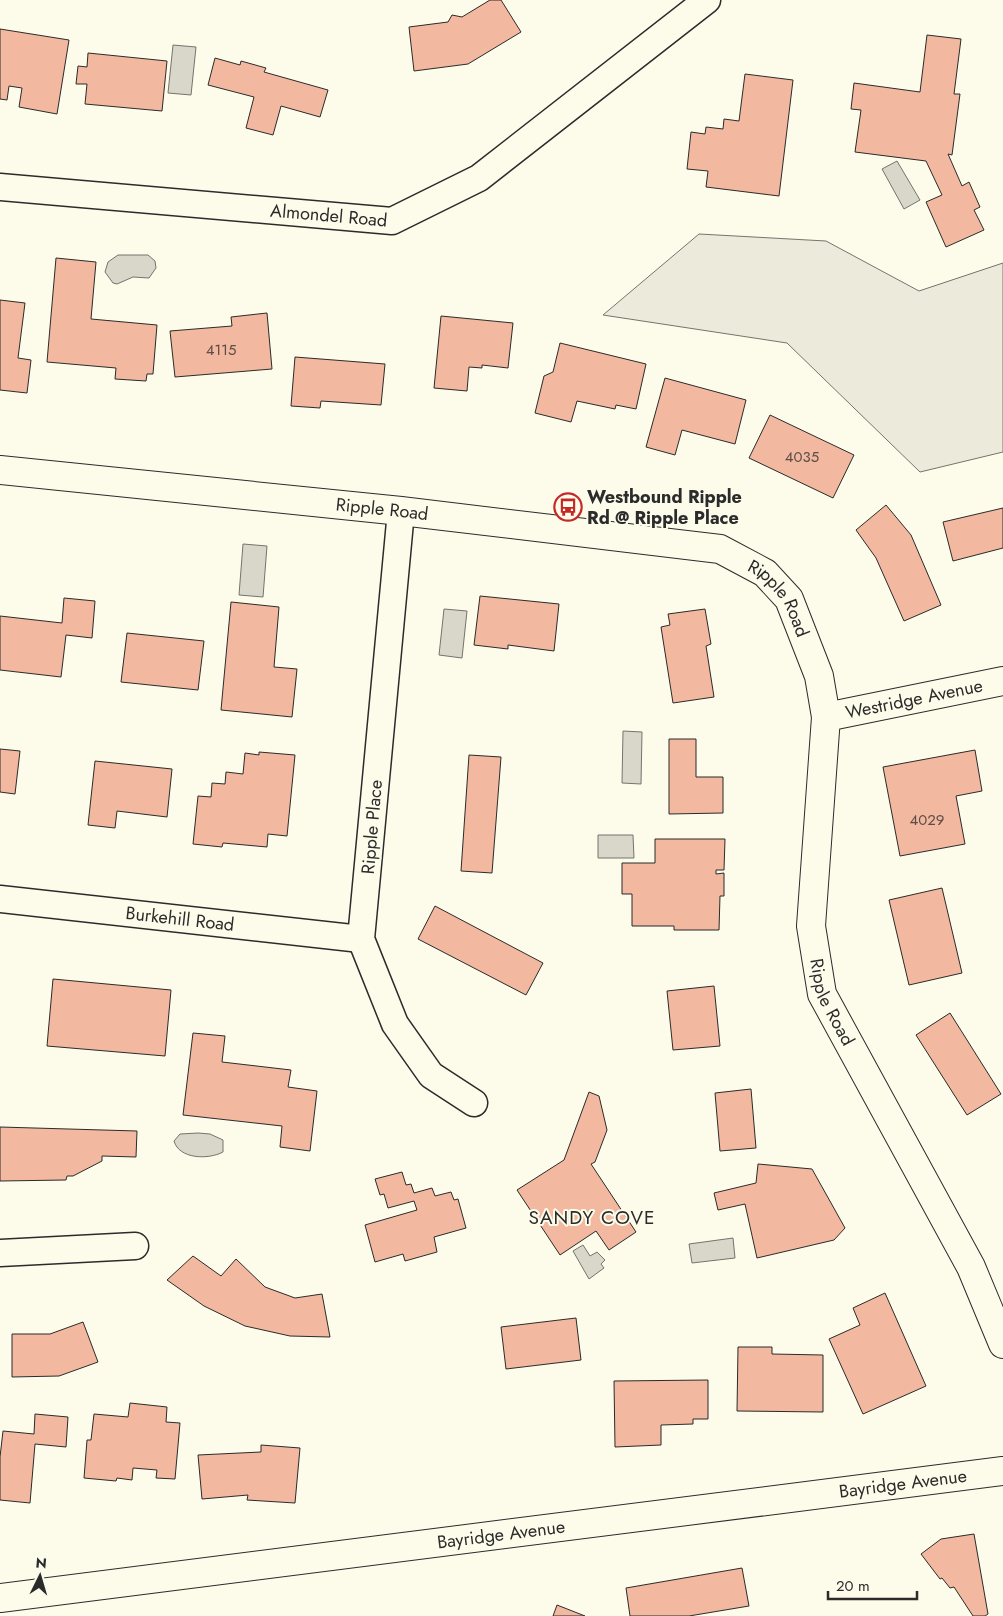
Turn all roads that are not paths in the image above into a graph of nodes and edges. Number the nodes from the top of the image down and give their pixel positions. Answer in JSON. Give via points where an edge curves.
{"nodes":[{"id":1,"x":707,"y":0,"type":"edge"},
{"id":2,"x":0,"y":187,"type":"edge"},
{"id":3,"x":0,"y":470,"type":"edge"},
{"id":4,"x":402,"y":512,"type":"junction"},
{"id":5,"x":1003,"y":681,"type":"edge"},
{"id":6,"x":826,"y":717,"type":"junction"},
{"id":7,"x":0,"y":898,"type":"edge"},
{"id":8,"x":361,"y":939,"type":"junction"},
{"id":9,"x":474,"y":1103,"type":"dead end"},
{"id":10,"x":135,"y":1246,"type":"dead end"},
{"id":11,"x":0,"y":1253,"type":"edge"},
{"id":12,"x":1003,"y":1344,"type":"edge"},
{"id":13,"x":1003,"y":1470,"type":"edge"},
{"id":14,"x":0,"y":1598,"type":"edge"}],
"edges":[{"from":1,"to":2,"type":"street","name":"Almondel Road","via":[[479,178],[392,221]]},
{"from":3,"to":4,"type":"street","name":"Ripple Road"},
{"from":4,"to":6,"type":"street","name":"Ripple Road","via":[[720,549],[765,573],[789,599],[819,676]]},
{"from":4,"to":8,"type":"street","name":"Ripple Place"},
{"from":5,"to":6,"type":"street","name":"Westridge Avenue"},
{"from":6,"to":12,"type":"street","name":"Ripple Road","via":[[811,926],[822,994],[971,1267]]},
{"from":7,"to":8,"type":"street","name":"Burkehill Road"},
{"from":8,"to":9,"type":"street","name":"Ripple Place","via":[[395,1024],[431,1075]]},
{"from":10,"to":11,"type":"street"},
{"from":13,"to":14,"type":"street","name":"Bayridge Avenue"}]}
